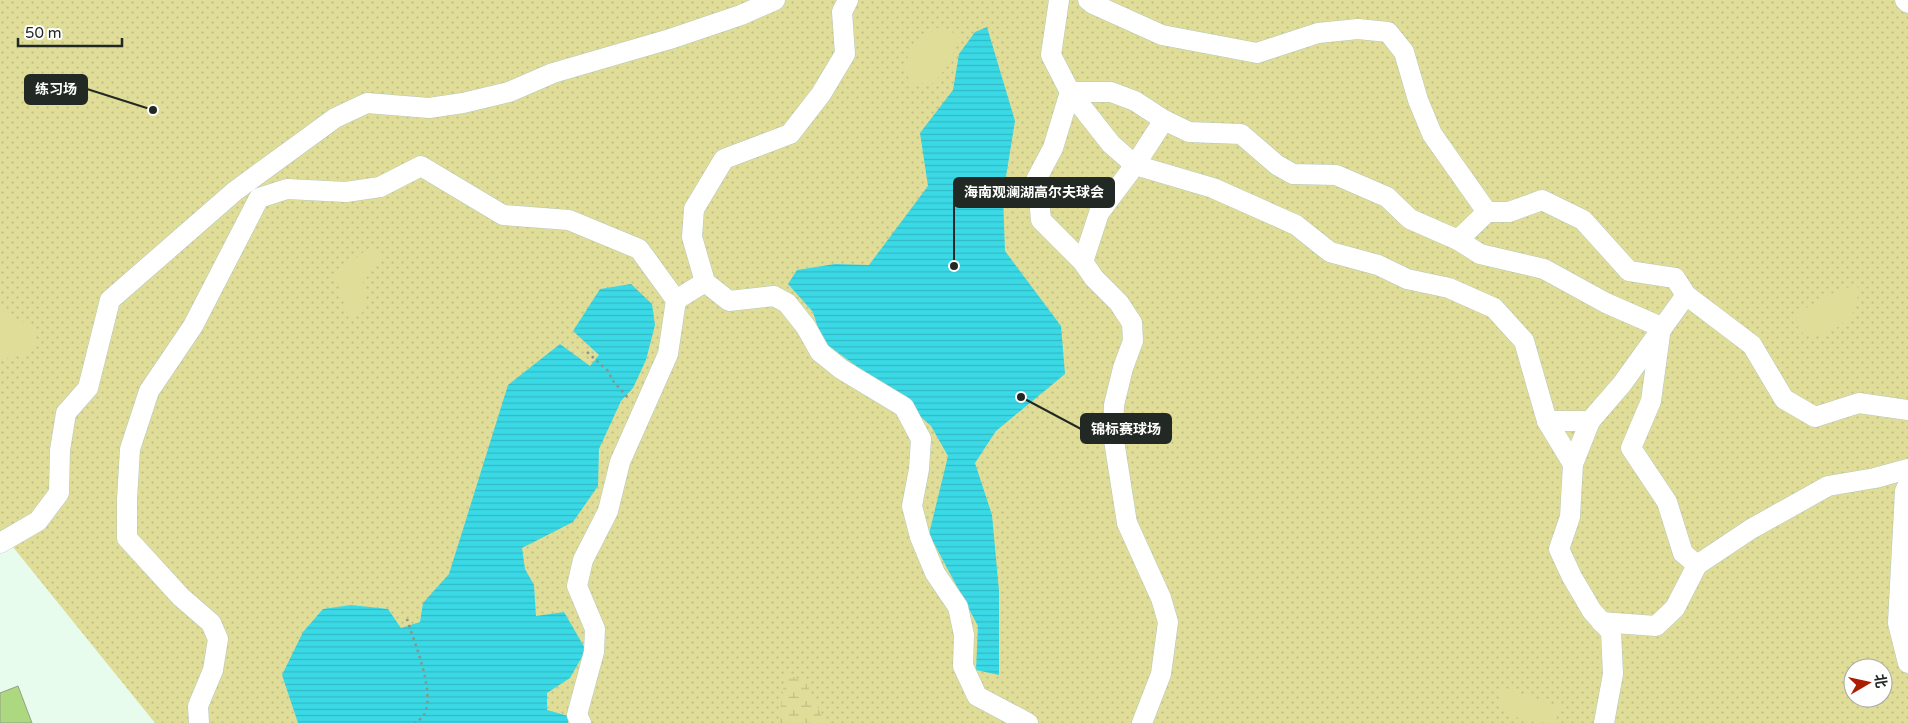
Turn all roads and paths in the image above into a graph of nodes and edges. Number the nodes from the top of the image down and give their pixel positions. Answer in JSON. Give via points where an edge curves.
{"nodes":[{"id":1,"x":775,"y":0,"type":"edge"},
{"id":2,"x":848,"y":0,"type":"edge"},
{"id":3,"x":1060,"y":0,"type":"edge"},
{"id":4,"x":1088,"y":0,"type":"edge"},
{"id":5,"x":1906,"y":0,"type":"edge"},
{"id":6,"x":1908,"y":3,"type":"edge"},
{"id":7,"x":1070,"y":92,"type":"junction"},
{"id":8,"x":1164,"y":120,"type":"junction"},
{"id":9,"x":1135,"y":165,"type":"junction"},
{"id":10,"x":1487,"y":212,"type":"junction"},
{"id":11,"x":1458,"y":240,"type":"junction"},
{"id":12,"x":1083,"y":262,"type":"junction"},
{"id":13,"x":706,"y":282,"type":"junction"},
{"id":14,"x":1686,"y":295,"type":"junction"},
{"id":15,"x":676,"y":300,"type":"junction"},
{"id":16,"x":1661,"y":327,"type":"junction"},
{"id":17,"x":588,"y":352,"type":"dead end"},
{"id":18,"x":631,"y":401,"type":"dead end"},
{"id":19,"x":1908,"y":410,"type":"edge"},
{"id":20,"x":1547,"y":421,"type":"junction"},
{"id":21,"x":1590,"y":421,"type":"junction"},
{"id":22,"x":1573,"y":464,"type":"junction"},
{"id":23,"x":1908,"y":469,"type":"edge"},
{"id":24,"x":1908,"y":485,"type":"edge"},
{"id":25,"x":0,"y":543,"type":"edge"},
{"id":26,"x":1697,"y":565,"type":"junction"},
{"id":27,"x":407,"y":619,"type":"dead end"},
{"id":28,"x":1601,"y":622,"type":"junction"},
{"id":29,"x":1908,"y":663,"type":"edge"},
{"id":30,"x":199,"y":723,"type":"edge"},
{"id":31,"x":415,"y":723,"type":"edge"},
{"id":32,"x":581,"y":723,"type":"edge"},
{"id":33,"x":1028,"y":723,"type":"edge"},
{"id":34,"x":1142,"y":723,"type":"edge"},
{"id":35,"x":1604,"y":723,"type":"edge"}],
"edges":[{"from":1,"to":25,"type":"lane","via":[[670,39],[553,73],[509,92],[429,108],[367,103],[335,118],[235,191],[110,300],[88,388],[66,413],[60,450],[59,494],[38,521]]},
{"from":2,"to":13,"type":"lane","via":[[842,12],[845,54],[821,94],[790,134],[724,159],[694,209],[692,236]]},
{"from":3,"to":7,"type":"lane","via":[[1052,55]]},
{"from":4,"to":10,"type":"lane","via":[[1162,35],[1257,53],[1318,33],[1358,29],[1388,32],[1404,52],[1432,134]]},
{"from":5,"to":6,"type":"lane"},
{"from":7,"to":8,"type":"lane","via":[[1110,92],[1135,101]]},
{"from":7,"to":9,"type":"lane","via":[[1111,144]]},
{"from":7,"to":12,"type":"lane","via":[[1053,148],[1037,178],[1041,220]]},
{"from":8,"to":9,"type":"lane"},
{"from":8,"to":11,"type":"lane","via":[[1190,132],[1241,134],[1277,165],[1293,174],[1336,175],[1387,197],[1410,219]]},
{"from":9,"to":12,"type":"lane","via":[[1099,213]]},
{"from":9,"to":20,"type":"lane","via":[[1213,188],[1296,225],[1330,252],[1378,264],[1407,279],[1449,288],[1494,308],[1524,341]]},
{"from":10,"to":11,"type":"lane"},
{"from":10,"to":14,"type":"lane","via":[[1509,212],[1542,200],[1583,220],[1629,272],[1675,278]]},
{"from":11,"to":16,"type":"lane","via":[[1480,254],[1544,269],[1606,303]]},
{"from":12,"to":34,"type":"lane","via":[[1119,303],[1132,324],[1133,341],[1114,405],[1113,434],[1127,523],[1162,598],[1168,622],[1161,674]]},
{"from":13,"to":15,"type":"lane"},
{"from":13,"to":33,"type":"lane","via":[[728,301],[774,296],[787,303],[820,352],[904,407],[921,439],[912,506],[920,537],[936,573],[958,607],[964,636],[963,666],[977,696]]},
{"from":14,"to":16,"type":"lane"},
{"from":14,"to":19,"type":"lane","via":[[1752,345],[1784,399],[1814,417],[1859,404]]},
{"from":15,"to":30,"type":"lane","via":[[638,248],[569,220],[503,214],[422,166],[380,187],[346,192],[287,189],[259,198],[193,326],[149,391],[130,449],[127,538],[181,597],[211,623],[218,639],[213,670],[198,706]]},
{"from":15,"to":32,"type":"lane","via":[[668,354],[620,462],[608,511],[583,560],[577,586],[595,629],[594,652],[577,714]]},
{"from":16,"to":21,"type":"lane","via":[[1622,384]]},
{"from":16,"to":26,"type":"lane","via":[[1651,401],[1631,448],[1667,502],[1682,553]]},
{"from":17,"to":18,"type":"path","via":[[608,371],[613,382]]},
{"from":20,"to":21,"type":"lane"},
{"from":20,"to":22,"type":"lane"},
{"from":21,"to":22,"type":"lane"},
{"from":22,"to":28,"type":"lane","via":[[1570,517],[1559,549],[1592,612]]},
{"from":23,"to":26,"type":"lane","via":[[1828,486],[1751,529]]},
{"from":24,"to":29,"type":"lane","via":[[1905,491],[1898,623]]},
{"from":26,"to":28,"type":"lane","via":[[1675,608],[1656,626]]},
{"from":27,"to":31,"type":"path","via":[[428,696],[424,715]]},
{"from":28,"to":35,"type":"lane","via":[[1610,632],[1613,674]]}]}
